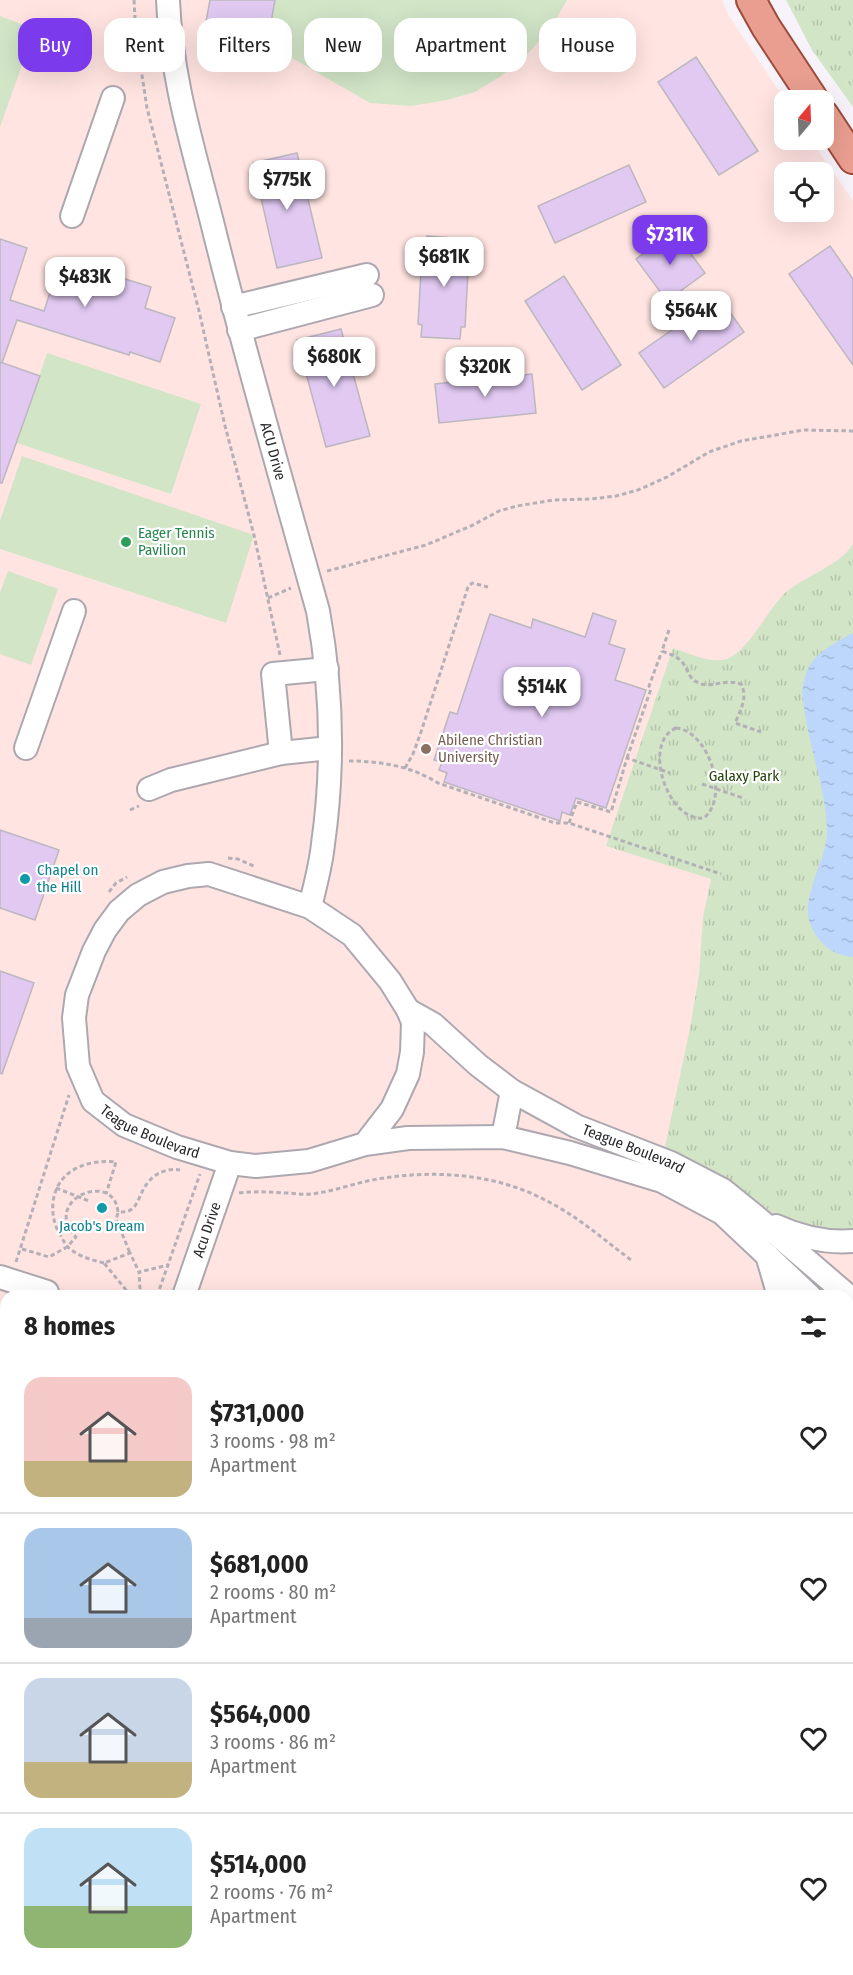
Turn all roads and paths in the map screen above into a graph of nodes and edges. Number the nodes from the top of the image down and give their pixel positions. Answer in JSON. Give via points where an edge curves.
{"nodes":[{"id":1,"x":134,"y":0,"type":"edge"},
{"id":2,"x":168,"y":0,"type":"edge"},
{"id":3,"x":751,"y":0,"type":"edge"},
{"id":4,"x":807,"y":90,"type":"edge"},
{"id":5,"x":113,"y":98,"type":"dead end"},
{"id":6,"x":834,"y":130,"type":"edge"},
{"id":7,"x":853,"y":159,"type":"edge"},
{"id":8,"x":72,"y":216,"type":"dead end"},
{"id":9,"x":233,"y":308,"type":"junction"},
{"id":10,"x":239,"y":330,"type":"junction"},
{"id":11,"x":853,"y":431,"type":"edge"},
{"id":12,"x":309,"y":580,"type":"junction"},
{"id":13,"x":488,"y":587,"type":"dead end"},
{"id":14,"x":268,"y":598,"type":"junction"},
{"id":15,"x":74,"y":610,"type":"dead end"},
{"id":16,"x":669,"y":630,"type":"dead end"},
{"id":17,"x":662,"y":651,"type":"junction"},
{"id":18,"x":280,"y":657,"type":"dead end"},
{"id":19,"x":327,"y":669,"type":"junction"},
{"id":20,"x":761,"y":732,"type":"dead end"},
{"id":21,"x":26,"y":748,"type":"dead end"},
{"id":22,"x":281,"y":753,"type":"junction"},
{"id":23,"x":330,"y":755,"type":"junction"},
{"id":24,"x":627,"y":758,"type":"junction"},
{"id":25,"x":405,"y":768,"type":"junction"},
{"id":26,"x":660,"y":769,"type":"junction"},
{"id":27,"x":670,"y":773,"type":"dead end"},
{"id":28,"x":702,"y":784,"type":"dead end"},
{"id":29,"x":715,"y":788,"type":"junction"},
{"id":30,"x":148,"y":796,"type":"joint"},
{"id":31,"x":743,"y":798,"type":"dead end"},
{"id":32,"x":130,"y":810,"type":"dead end"},
{"id":33,"x":569,"y":823,"type":"junction"},
{"id":34,"x":218,"y":857,"type":"dead end"},
{"id":35,"x":265,"y":871,"type":"dead end"},
{"id":36,"x":136,"y":873,"type":"dead end"},
{"id":37,"x":721,"y":874,"type":"dead end"},
{"id":38,"x":109,"y":892,"type":"dead end"},
{"id":39,"x":310,"y":907,"type":"junction"},
{"id":40,"x":408,"y":1010,"type":"junction"},
{"id":41,"x":512,"y":1091,"type":"junction"},
{"id":42,"x":70,"y":1093,"type":"dead end"},
{"id":43,"x":503,"y":1137,"type":"junction"},
{"id":44,"x":365,"y":1144,"type":"junction"},
{"id":45,"x":206,"y":1155,"type":"junction"},
{"id":46,"x":230,"y":1162,"type":"junction"},
{"id":47,"x":182,"y":1171,"type":"dead end"},
{"id":48,"x":57,"y":1188,"type":"junction"},
{"id":49,"x":106,"y":1194,"type":"junction"},
{"id":50,"x":219,"y":1194,"type":"junction"},
{"id":51,"x":78,"y":1196,"type":"junction"},
{"id":52,"x":89,"y":1201,"type":"dead end"},
{"id":53,"x":118,"y":1212,"type":"junction"},
{"id":54,"x":760,"y":1220,"type":"junction"},
{"id":55,"x":853,"y":1241,"type":"edge"},
{"id":56,"x":67,"y":1246,"type":"junction"},
{"id":57,"x":22,"y":1249,"type":"junction"},
{"id":58,"x":130,"y":1253,"type":"junction"},
{"id":59,"x":767,"y":1254,"type":"junction"},
{"id":60,"x":631,"y":1260,"type":"dead end"},
{"id":61,"x":104,"y":1263,"type":"junction"},
{"id":62,"x":168,"y":1265,"type":"junction"},
{"id":63,"x":8,"y":1270,"type":"edge"},
{"id":64,"x":139,"y":1272,"type":"junction"},
{"id":65,"x":42,"y":1290,"type":"edge"},
{"id":66,"x":126,"y":1290,"type":"edge"},
{"id":67,"x":140,"y":1290,"type":"edge"},
{"id":68,"x":159,"y":1290,"type":"edge"},
{"id":69,"x":186,"y":1290,"type":"edge"},
{"id":70,"x":777,"y":1290,"type":"edge"},
{"id":71,"x":804,"y":1290,"type":"edge"},
{"id":72,"x":841,"y":1290,"type":"edge"}],
"edges":[{"from":1,"to":14,"type":"path","via":[[147,108]]},
{"from":2,"to":9,"type":"street","name":"ACU Drive","via":[[169,33],[181,103]]},
{"from":3,"to":4,"type":"main road"},
{"from":5,"to":8,"type":"street"},
{"from":6,"to":7,"type":"main road"},
{"from":9,"to":10,"type":"street","name":"ACU Drive"},
{"from":9,"to":10,"type":"street","via":[[370,285]]},
{"from":10,"to":12,"type":"street","name":"ACU Drive"},
{"from":11,"to":12,"type":"path","via":[[804,430],[741,441],[709,452],[638,490],[616,496],[517,506],[426,544],[332,569]]},
{"from":12,"to":14,"type":"path"},
{"from":12,"to":19,"type":"street","name":"ACU Drive"},
{"from":13,"to":25,"type":"path","via":[[472,583],[468,587],[421,732]]},
{"from":14,"to":18,"type":"path"},
{"from":15,"to":21,"type":"street"},
{"from":16,"to":17,"type":"path"},
{"from":17,"to":20,"type":"path","via":[[677,657],[689,676],[699,683],[731,680],[741,684],[745,692],[735,723]]},
{"from":17,"to":24,"type":"path"},
{"from":19,"to":22,"type":"street","via":[[273,674]]},
{"from":19,"to":23,"type":"street","name":"ACU Drive"},
{"from":22,"to":23,"type":"street"},
{"from":22,"to":30,"type":"street","via":[[171,780]]},
{"from":23,"to":25,"type":"path"},
{"from":23,"to":39,"type":"street","name":"ACU Drive","via":[[323,846]]},
{"from":24,"to":26,"type":"path"},
{"from":24,"to":33,"type":"path","via":[[611,812],[577,802]]},
{"from":25,"to":33,"type":"path","via":[[555,823]]},
{"from":26,"to":27,"type":"path"},
{"from":26,"to":29,"type":"path","via":[[672,798],[692,817],[704,818],[709,814]]},
{"from":26,"to":29,"type":"path","via":[[666,737],[672,730],[682,729],[698,741],[710,759]]},
{"from":28,"to":29,"type":"path"},
{"from":29,"to":31,"type":"path"},
{"from":30,"to":32,"type":"path"},
{"from":33,"to":37,"type":"path"},
{"from":34,"to":35,"type":"path","via":[[238,859]]},
{"from":36,"to":38,"type":"path","via":[[116,883]]},
{"from":39,"to":40,"type":"street","name":"Teague Boulevard","via":[[352,935]]},
{"from":39,"to":45,"type":"street","name":"Teague Boulevard","via":[[209,874],[188,876],[163,882],[138,895],[119,911],[94,951],[77,995],[75,1018],[78,1066],[93,1101],[124,1125]]},
{"from":40,"to":41,"type":"street","name":"Teague Boulevard","via":[[434,1024]]},
{"from":40,"to":44,"type":"street","name":"Teague Boulevard","via":[[413,1022],[408,1074],[392,1109]]},
{"from":41,"to":43,"type":"street"},
{"from":41,"to":54,"type":"street","name":"Teague Boulevard","via":[[576,1126],[671,1163],[712,1184]]},
{"from":42,"to":57,"type":"path"},
{"from":43,"to":44,"type":"street","name":"Teague Boulevard","via":[[408,1138]]},
{"from":43,"to":59,"type":"street","name":"Teague Boulevard","via":[[662,1181],[722,1213]]},
{"from":44,"to":46,"type":"street","name":"Teague Boulevard","via":[[309,1161],[256,1166]]},
{"from":45,"to":46,"type":"street","name":"Teague Boulevard"},
{"from":45,"to":62,"type":"path"},
{"from":46,"to":50,"type":"street","name":"Acu Drive"},
{"from":47,"to":53,"type":"path","via":[[159,1173],[130,1210]]},
{"from":48,"to":49,"type":"path","via":[[69,1173],[86,1164],[116,1162]]},
{"from":48,"to":51,"type":"path"},
{"from":48,"to":56,"type":"path","via":[[53,1218]]},
{"from":49,"to":51,"type":"path","via":[[92,1190]]},
{"from":49,"to":53,"type":"path","via":[[116,1203]]},
{"from":50,"to":60,"type":"path","via":[[310,1194],[414,1174],[485,1180],[546,1200]]},
{"from":50,"to":69,"type":"street","name":"Acu Drive"},
{"from":51,"to":52,"type":"path"},
{"from":51,"to":56,"type":"path","via":[[67,1212],[67,1226],[76,1237]]},
{"from":53,"to":58,"type":"path","via":[[116,1219]]},
{"from":54,"to":55,"type":"street","via":[[789,1233]]},
{"from":54,"to":72,"type":"street","name":"Teague Boulevard"},
{"from":56,"to":57,"type":"path","via":[[50,1257]]},
{"from":56,"to":61,"type":"path"},
{"from":57,"to":63,"type":"path"},
{"from":58,"to":61,"type":"path"},
{"from":58,"to":64,"type":"path"},
{"from":59,"to":70,"type":"street"},
{"from":59,"to":71,"type":"street","name":"Teague Boulevard"},
{"from":61,"to":66,"type":"path"},
{"from":62,"to":64,"type":"path"},
{"from":62,"to":68,"type":"path"},
{"from":63,"to":65,"type":"street"},
{"from":64,"to":67,"type":"path"}]}
